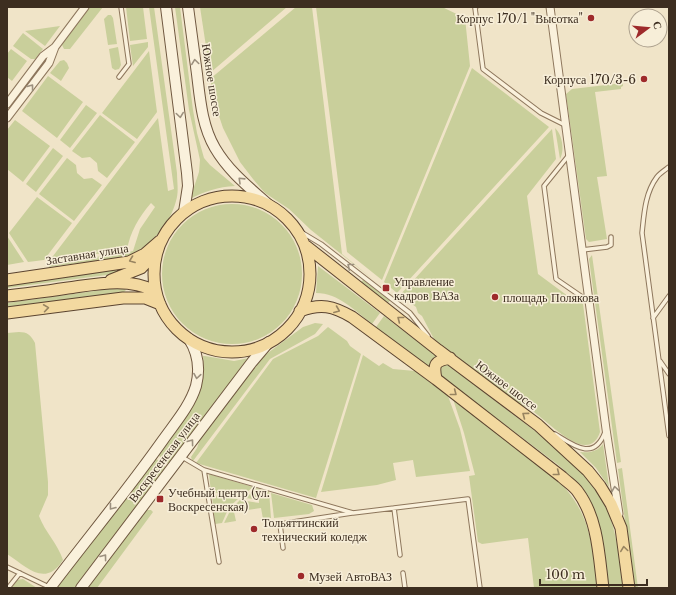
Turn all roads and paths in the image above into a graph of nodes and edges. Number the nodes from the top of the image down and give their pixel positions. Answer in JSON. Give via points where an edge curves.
{"nodes":[{"id":1,"x":85,"y":7,"type":"edge"},
{"id":2,"x":121,"y":7,"type":"edge"},
{"id":3,"x":166,"y":7,"type":"edge"},
{"id":4,"x":188,"y":7,"type":"edge"},
{"id":5,"x":476,"y":7,"type":"edge"},
{"id":6,"x":550,"y":7,"type":"edge"},
{"id":7,"x":55,"y":47,"type":"junction"},
{"id":8,"x":119,"y":77,"type":"dead end"},
{"id":9,"x":7,"y":104,"type":"edge"},
{"id":10,"x":7,"y":118,"type":"edge"},
{"id":11,"x":565,"y":125,"type":"junction"},
{"id":12,"x":569,"y":155,"type":"junction"},
{"id":13,"x":669,"y":167,"type":"edge"},
{"id":14,"x":270,"y":206,"type":"junction"},
{"id":15,"x":184,"y":212,"type":"junction"},
{"id":16,"x":296,"y":229,"type":"junction"},
{"id":17,"x":611,"y":237,"type":"dead end"},
{"id":18,"x":164,"y":238,"type":"junction"},
{"id":19,"x":306,"y":246,"type":"junction"},
{"id":20,"x":158,"y":250,"type":"junction"},
{"id":21,"x":582,"y":250,"type":"junction"},
{"id":22,"x":7,"y":280,"type":"edge"},
{"id":23,"x":107,"y":282,"type":"junction"},
{"id":24,"x":155,"y":291,"type":"junction"},
{"id":25,"x":7,"y":296,"type":"edge"},
{"id":26,"x":669,"y":296,"type":"edge"},
{"id":27,"x":589,"y":301,"type":"junction"},
{"id":28,"x":160,"y":304,"type":"junction"},
{"id":29,"x":300,"y":311,"type":"junction"},
{"id":30,"x":7,"y":313,"type":"edge"},
{"id":31,"x":654,"y":318,"type":"junction"},
{"id":32,"x":189,"y":339,"type":"junction"},
{"id":33,"x":269,"y":342,"type":"junction"},
{"id":34,"x":438,"y":350,"type":"junction"},
{"id":35,"x":450,"y":358,"type":"junction"},
{"id":36,"x":659,"y":360,"type":"junction"},
{"id":37,"x":669,"y":374,"type":"edge"},
{"id":38,"x":436,"y":379,"type":"junction"},
{"id":39,"x":538,"y":424,"type":"junction"},
{"id":40,"x":606,"y":429,"type":"junction"},
{"id":41,"x":669,"y":436,"type":"edge"},
{"id":42,"x":180,"y":456,"type":"junction"},
{"id":43,"x":204,"y":470,"type":"junction"},
{"id":44,"x":394,"y":508,"type":"junction"},
{"id":45,"x":354,"y":513,"type":"junction"},
{"id":46,"x":621,"y":528,"type":"junction"},
{"id":47,"x":283,"y":548,"type":"dead end"},
{"id":48,"x":400,"y":554,"type":"dead end"},
{"id":49,"x":219,"y":562,"type":"dead end"},
{"id":50,"x":7,"y":567,"type":"edge"},
{"id":51,"x":20,"y":573,"type":"junction"},
{"id":52,"x":403,"y":573,"type":"dead end"},
{"id":53,"x":8,"y":588,"type":"edge"},
{"id":54,"x":50,"y":588,"type":"edge"},
{"id":55,"x":80,"y":588,"type":"edge"},
{"id":56,"x":405,"y":588,"type":"edge"},
{"id":57,"x":480,"y":588,"type":"edge"},
{"id":58,"x":603,"y":588,"type":"edge"},
{"id":59,"x":629,"y":588,"type":"edge"}],
"edges":[{"from":1,"to":7,"type":"street"},
{"from":2,"to":8,"type":"lane","via":[[129,64]]},
{"from":3,"to":15,"type":"main road","one_way":true,"via":[[186,155],[188,186]]},
{"from":14,"to":4,"type":"main road","name":"Южное шоссе","one_way":true,"via":[[229,168],[209,134],[201,107]]},
{"from":5,"to":11,"type":"lane","via":[[483,69],[541,113]]},
{"from":6,"to":11,"type":"street"},
{"from":7,"to":9,"type":"street","via":[[43,56]]},
{"from":10,"to":7,"type":"street","one_way":true,"via":[[49,63]]},
{"from":11,"to":12,"type":"street"},
{"from":12,"to":21,"type":"street"},
{"from":12,"to":27,"type":"lane","via":[[544,186],[556,279]]},
{"from":13,"to":31,"type":"lane","via":[[658,175],[651,187],[645,206],[642,233]]},
{"from":14,"to":15,"type":"main road","via":[[257,200],[222,196],[204,201]]},
{"from":14,"to":16,"type":"main road"},
{"from":15,"to":18,"type":"main road"},
{"from":16,"to":19,"type":"main road"},
{"from":34,"to":16,"type":"lane","one_way":true,"via":[[410,313],[321,244]]},
{"from":17,"to":21,"type":"lane","via":[[611,245],[607,247]]},
{"from":18,"to":20,"type":"main road"},
{"from":18,"to":22,"type":"main road","name":"Заставная улица","one_way":true,"via":[[129,262]]},
{"from":19,"to":29,"type":"main road","via":[[310,274]]},
{"from":34,"to":19,"type":"main road","name":"Южное шоссе","one_way":true},
{"from":20,"to":23,"type":"main road","name":"Заставная улица","via":[[141,268]]},
{"from":20,"to":24,"type":"main road","via":[[154,263]]},
{"from":21,"to":27,"type":"street"},
{"from":23,"to":24,"type":"main road","name":"Заставная улица","via":[[146,286]]},
{"from":23,"to":25,"type":"main road","name":"Заставная улица"},
{"from":24,"to":28,"type":"main road"},
{"from":26,"to":31,"type":"lane"},
{"from":27,"to":40,"type":"street"},
{"from":30,"to":28,"type":"main road","one_way":true,"via":[[123,298],[145,298]]},
{"from":28,"to":32,"type":"main road","via":[[171,322]]},
{"from":29,"to":33,"type":"main road","via":[[286,328]]},
{"from":29,"to":38,"type":"main road","one_way":true,"via":[[320,306],[339,309]]},
{"from":31,"to":36,"type":"lane"},
{"from":32,"to":33,"type":"main road","via":[[207,348],[231,351],[242,351]]},
{"from":32,"to":54,"type":"main road","name":"Воскресенская улица","one_way":true,"via":[[198,370],[196,387],[189,402],[153,454]]},
{"from":42,"to":33,"type":"main road","name":"Воскресенская улица","one_way":true},
{"from":34,"to":35,"type":"main road","name":"Южное шоссе"},
{"from":35,"to":38,"type":"main road","via":[[435,365]]},
{"from":39,"to":35,"type":"main road","name":"Южное шоссе","one_way":true},
{"from":36,"to":37,"type":"lane"},
{"from":36,"to":41,"type":"lane"},
{"from":38,"to":58,"type":"main road","one_way":true,"via":[[577,491],[589,510],[594,528]]},
{"from":39,"to":40,"type":"lane","via":[[580,448],[588,449],[599,443]]},
{"from":39,"to":46,"type":"main road","name":"Южное шоссе","via":[[588,471],[600,486]]},
{"from":46,"to":40,"type":"street","one_way":true},
{"from":42,"to":43,"type":"lane"},
{"from":55,"to":42,"type":"main road","name":"Воскресенская улица","one_way":true},
{"from":43,"to":45,"type":"lane"},
{"from":43,"to":49,"type":"lane"},
{"from":44,"to":45,"type":"lane"},
{"from":44,"to":48,"type":"lane"},
{"from":44,"to":57,"type":"lane","via":[[468,499]]},
{"from":45,"to":47,"type":"lane","via":[[280,524]]},
{"from":59,"to":46,"type":"main road","name":"Южное шоссе","one_way":true},
{"from":50,"to":51,"type":"lane"},
{"from":51,"to":53,"type":"lane"},
{"from":51,"to":54,"type":"lane"},
{"from":52,"to":56,"type":"lane"}]}
